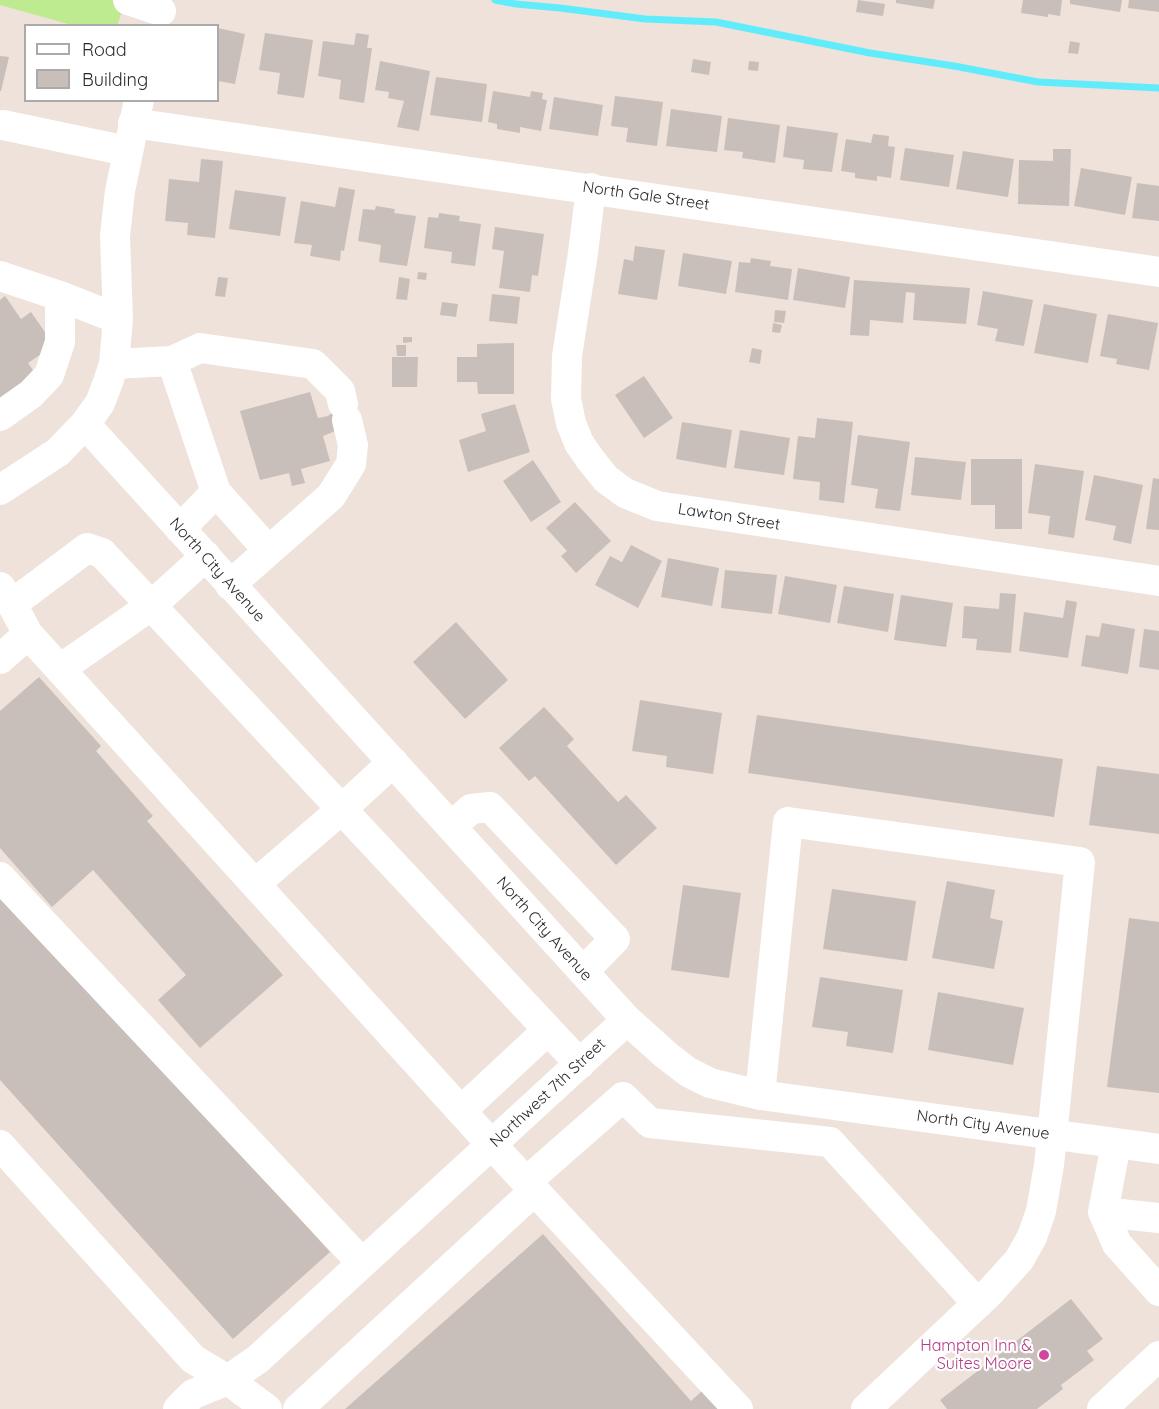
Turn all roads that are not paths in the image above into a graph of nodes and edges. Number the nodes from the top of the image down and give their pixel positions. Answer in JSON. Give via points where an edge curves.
{"nodes":[{"id":1,"x":128,"y":0,"type":"edge"},
{"id":2,"x":160,"y":12,"type":"edge"},
{"id":3,"x":3,"y":125,"type":"dead end"},
{"id":4,"x":133,"y":125,"type":"edge"},
{"id":5,"x":591,"y":188,"type":"junction"},
{"id":6,"x":1159,"y":272,"type":"edge"},
{"id":7,"x":0,"y":276,"type":"edge"},
{"id":8,"x":60,"y":296,"type":"junction"},
{"id":9,"x":118,"y":319,"type":"junction"},
{"id":10,"x":172,"y":361,"type":"junction"},
{"id":11,"x":114,"y":364,"type":"junction"},
{"id":12,"x":0,"y":416,"type":"edge"},
{"id":13,"x":85,"y":424,"type":"junction"},
{"id":14,"x":0,"y":490,"type":"edge"},
{"id":15,"x":216,"y":492,"type":"junction"},
{"id":16,"x":180,"y":529,"type":"junction"},
{"id":17,"x":268,"y":550,"type":"junction"},
{"id":18,"x":206,"y":556,"type":"junction"},
{"id":19,"x":1159,"y":581,"type":"edge"},
{"id":20,"x":231,"y":585,"type":"junction"},
{"id":21,"x":6,"y":596,"type":"edge"},
{"id":22,"x":152,"y":605,"type":"junction"},
{"id":23,"x":28,"y":634,"type":"junction"},
{"id":24,"x":0,"y":659,"type":"edge"},
{"id":25,"x":60,"y":669,"type":"junction"},
{"id":26,"x":393,"y":762,"type":"junction"},
{"id":27,"x":342,"y":810,"type":"junction"},
{"id":28,"x":452,"y":826,"type":"junction"},
{"id":29,"x":0,"y":877,"type":"edge"},
{"id":30,"x":255,"y":884,"type":"junction"},
{"id":31,"x":584,"y":972,"type":"junction"},
{"id":32,"x":627,"y":1020,"type":"junction"},
{"id":33,"x":548,"y":1030,"type":"junction"},
{"id":34,"x":580,"y":1064,"type":"junction"},
{"id":35,"x":760,"y":1095,"type":"junction"},
{"id":36,"x":461,"y":1111,"type":"junction"},
{"id":37,"x":1053,"y":1135,"type":"junction"},
{"id":38,"x":1116,"y":1143,"type":"junction"},
{"id":39,"x":491,"y":1144,"type":"junction"},
{"id":40,"x":0,"y":1145,"type":"edge"},
{"id":41,"x":1159,"y":1149,"type":"edge"},
{"id":42,"x":530,"y":1187,"type":"junction"},
{"id":43,"x":1103,"y":1212,"type":"junction"},
{"id":44,"x":1159,"y":1218,"type":"edge"},
{"id":45,"x":363,"y":1263,"type":"junction"},
{"id":46,"x":1159,"y":1290,"type":"edge"},
{"id":47,"x":978,"y":1304,"type":"junction"},
{"id":48,"x":1159,"y":1356,"type":"edge"},
{"id":49,"x":228,"y":1380,"type":"junction"},
{"id":50,"x":179,"y":1409,"type":"edge"},
{"id":51,"x":267,"y":1409,"type":"edge"},
{"id":52,"x":298,"y":1409,"type":"edge"},
{"id":53,"x":738,"y":1409,"type":"edge"},
{"id":54,"x":866,"y":1409,"type":"edge"},
{"id":55,"x":1102,"y":1409,"type":"edge"}],
"edges":[{"from":1,"to":2,"type":"street"},
{"from":3,"to":4,"type":"street","name":"North Gale Street"},
{"from":4,"to":5,"type":"street","name":"North Gale Street"},
{"from":4,"to":9,"type":"street","via":[[116,236]]},
{"from":5,"to":6,"type":"street","name":"North Gale Street"},
{"from":5,"to":19,"type":"street","name":"Lawton Street","via":[[565,370],[566,399],[579,443],[606,479],[625,493],[657,506]]},
{"from":7,"to":8,"type":"street"},
{"from":8,"to":9,"type":"street"},
{"from":8,"to":12,"type":"street","via":[[60,342],[49,375],[31,394]]},
{"from":9,"to":11,"type":"street"},
{"from":10,"to":11,"type":"street"},
{"from":10,"to":15,"type":"street"},
{"from":10,"to":17,"type":"street","via":[[201,348],[313,364],[340,391],[353,446],[351,464],[331,496]]},
{"from":11,"to":13,"type":"street","via":[[100,403]]},
{"from":13,"to":14,"type":"street","via":[[58,452]]},
{"from":13,"to":16,"type":"street","name":"North City Avenue"},
{"from":15,"to":16,"type":"street"},
{"from":15,"to":17,"type":"street"},
{"from":16,"to":18,"type":"street","name":"North City Avenue"},
{"from":17,"to":20,"type":"street"},
{"from":18,"to":20,"type":"street","name":"North City Avenue"},
{"from":18,"to":22,"type":"street"},
{"from":20,"to":26,"type":"street","name":"North City Avenue"},
{"from":21,"to":22,"type":"street","via":[[87,548],[102,552]]},
{"from":21,"to":23,"type":"street"},
{"from":22,"to":25,"type":"street"},
{"from":22,"to":27,"type":"street"},
{"from":23,"to":24,"type":"street"},
{"from":23,"to":25,"type":"street"},
{"from":25,"to":30,"type":"street"},
{"from":26,"to":27,"type":"street"},
{"from":26,"to":28,"type":"street","name":"North City Avenue"},
{"from":27,"to":30,"type":"street"},
{"from":27,"to":33,"type":"street"},
{"from":28,"to":31,"type":"street","name":"North City Avenue"},
{"from":28,"to":31,"type":"street","via":[[471,809],[490,807],[615,939]]},
{"from":29,"to":45,"type":"street"},
{"from":30,"to":36,"type":"street"},
{"from":31,"to":32,"type":"street","name":"North City Avenue"},
{"from":32,"to":34,"type":"street","name":"Northwest 7th Street"},
{"from":32,"to":35,"type":"street","name":"North City Avenue","via":[[688,1071],[710,1083]]},
{"from":33,"to":34,"type":"street"},
{"from":33,"to":36,"type":"street"},
{"from":34,"to":39,"type":"street","name":"Northwest 7th Street"},
{"from":35,"to":37,"type":"street","name":"North City Avenue"},
{"from":35,"to":37,"type":"street","via":[[788,822],[1080,862]]},
{"from":36,"to":39,"type":"street"},
{"from":37,"to":38,"type":"street","name":"North City Avenue"},
{"from":37,"to":47,"type":"street","via":[[1041,1212],[1032,1237],[1019,1260]]},
{"from":38,"to":41,"type":"street","name":"North City Avenue"},
{"from":38,"to":43,"type":"street"},
{"from":39,"to":42,"type":"street"},
{"from":39,"to":45,"type":"street","name":"Northwest 7th Street"},
{"from":40,"to":49,"type":"street","via":[[193,1359]]},
{"from":42,"to":47,"type":"street","via":[[623,1097],[650,1123],[830,1142]]},
{"from":42,"to":52,"type":"street"},
{"from":42,"to":53,"type":"street"},
{"from":43,"to":44,"type":"street"},
{"from":43,"to":46,"type":"street","via":[[1117,1244]]},
{"from":45,"to":49,"type":"street","name":"Northwest 7th Street","via":[[258,1359]]},
{"from":47,"to":54,"type":"street"},
{"from":48,"to":55,"type":"street"},
{"from":49,"to":50,"type":"street","name":"Northwest 7th Street","via":[[193,1394]]},
{"from":49,"to":51,"type":"street"}]}
